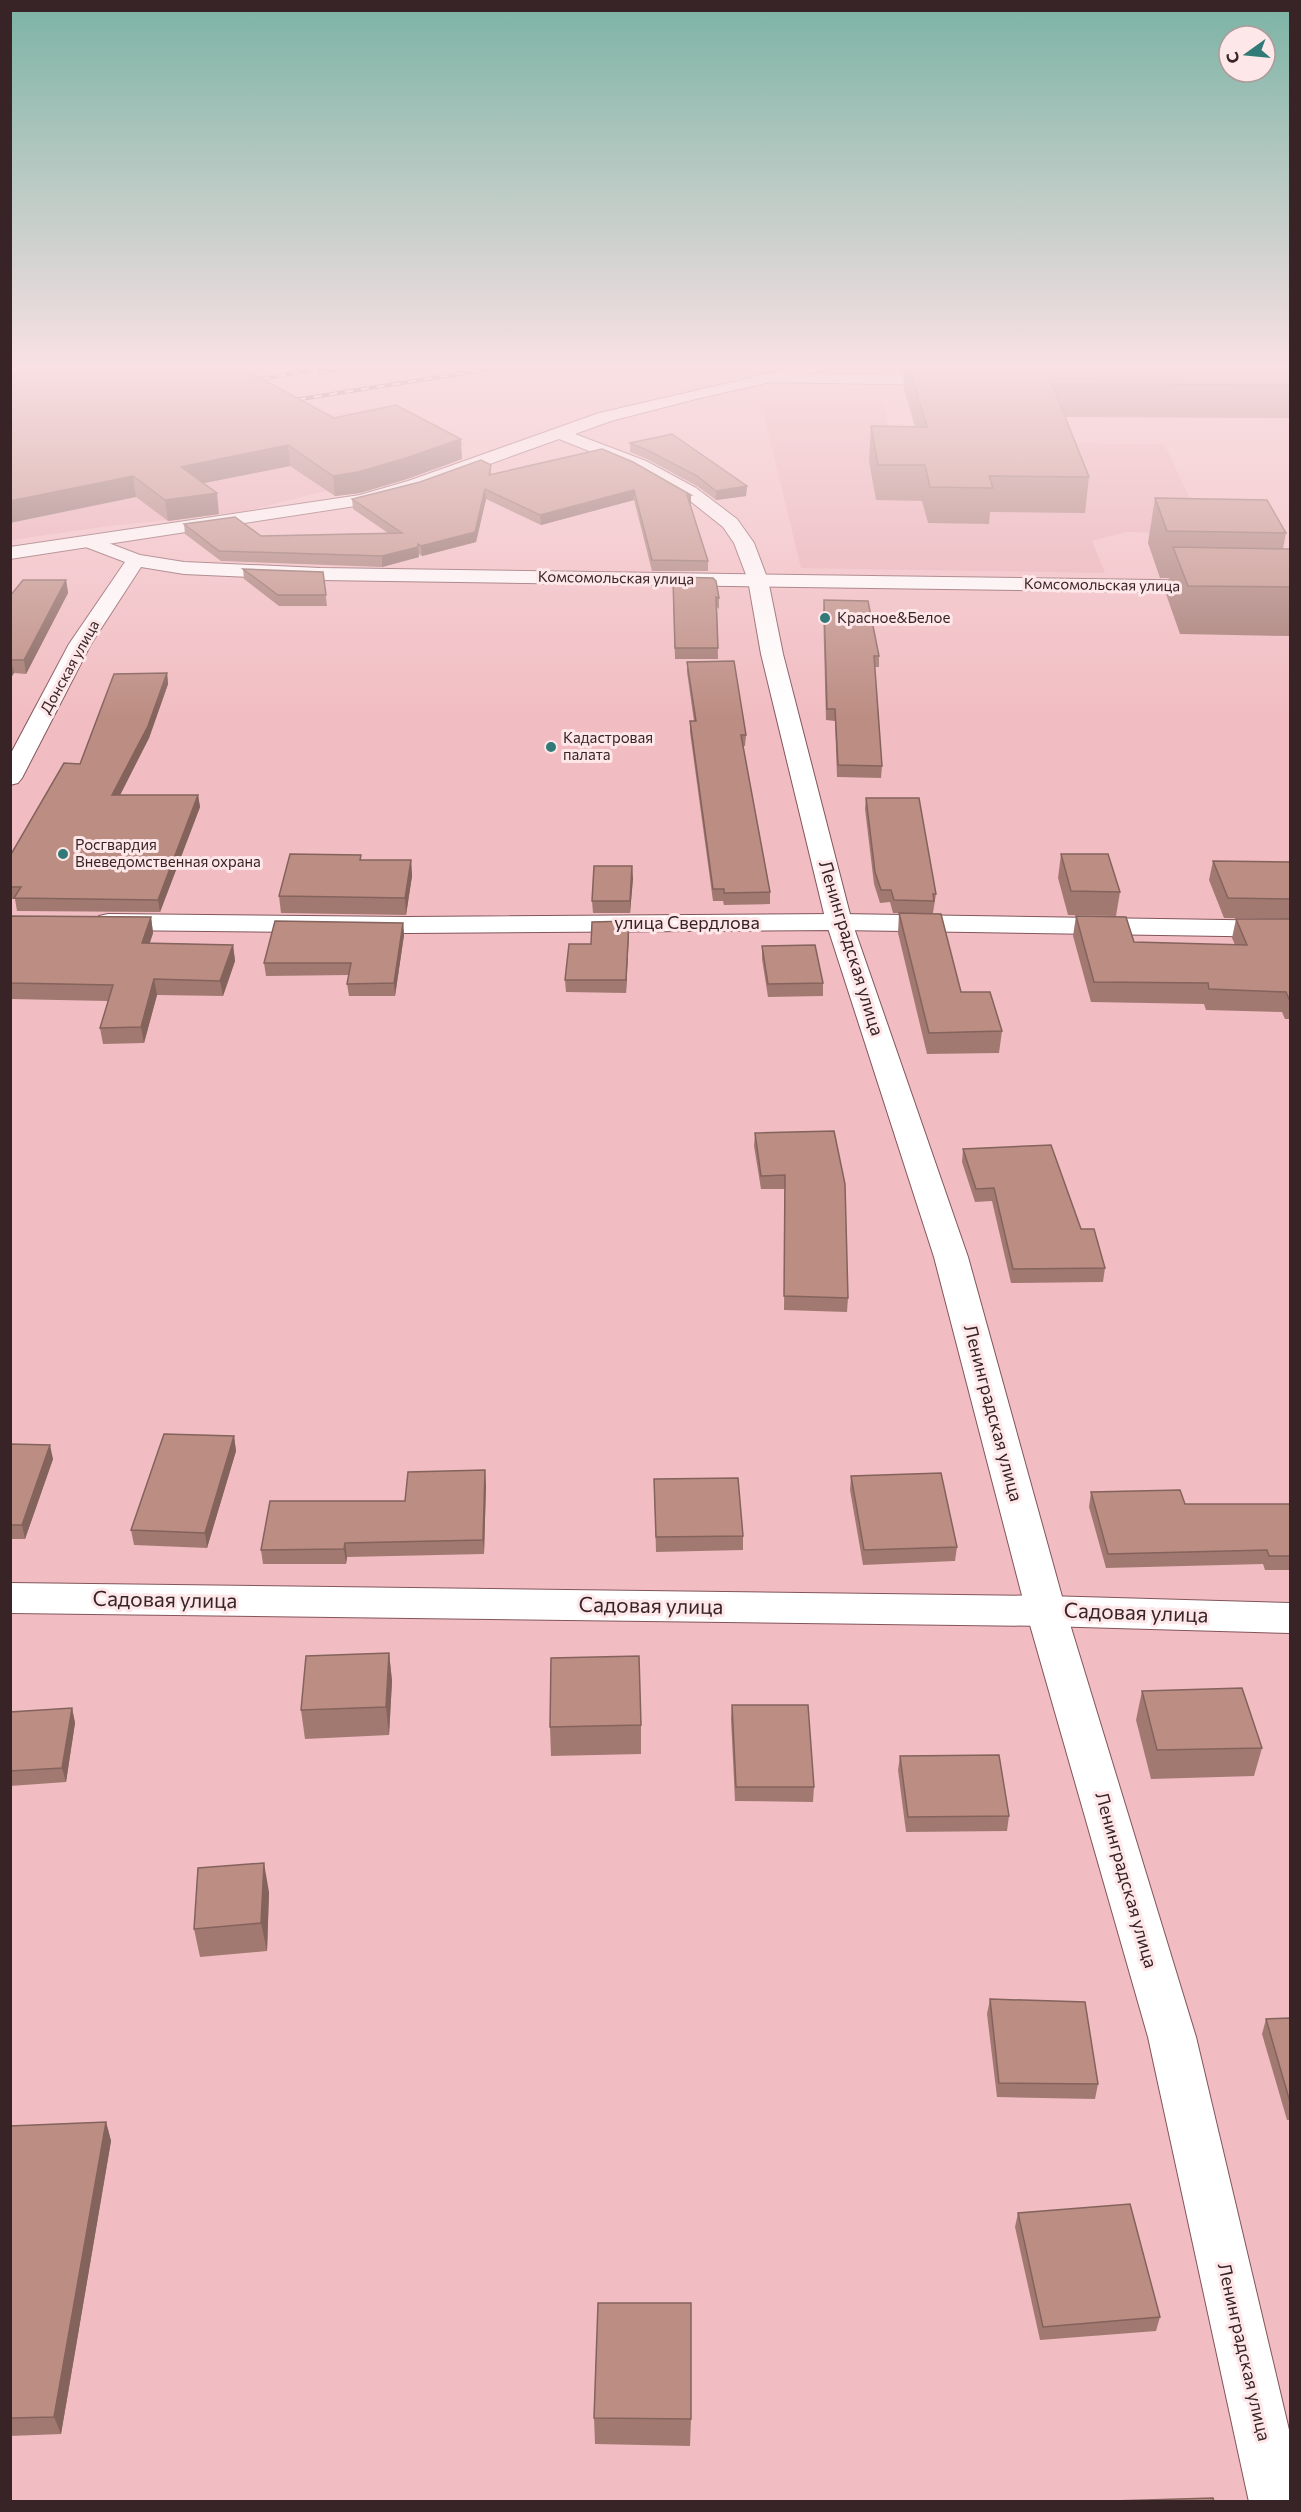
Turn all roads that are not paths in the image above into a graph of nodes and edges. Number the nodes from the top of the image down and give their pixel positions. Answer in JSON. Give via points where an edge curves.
{"nodes":[{"id":1,"x":416,"y":484,"type":"edge"},
{"id":2,"x":676,"y":484,"type":"edge"},
{"id":3,"x":90,"y":542,"type":"junction"},
{"id":4,"x":10,"y":553,"type":"edge"},
{"id":5,"x":136,"y":560,"type":"junction"},
{"id":6,"x":758,"y":580,"type":"junction"},
{"id":7,"x":1290,"y":588,"type":"edge"},
{"id":8,"x":10,"y":778,"type":"edge"},
{"id":9,"x":81,"y":922,"type":"edge"},
{"id":10,"x":839,"y":922,"type":"junction"},
{"id":11,"x":1290,"y":929,"type":"edge"},
{"id":12,"x":10,"y":1598,"type":"edge"},
{"id":13,"x":1046,"y":1611,"type":"junction"},
{"id":14,"x":1290,"y":1618,"type":"edge"},
{"id":15,"x":1278,"y":2502,"type":"edge"}],
"edges":[{"from":1,"to":3,"type":"street","via":[[362,500]]},
{"from":2,"to":6,"type":"street","name":"Ленинградская улица","via":[[730,523],[744,543]]},
{"from":3,"to":4,"type":"street"},
{"from":3,"to":5,"type":"street","name":"Комсомольская улица"},
{"from":5,"to":6,"type":"street","name":"Комсомольская улица","via":[[184,568],[320,574]]},
{"from":5,"to":8,"type":"street","name":"Донская улица","via":[[80,644]]},
{"from":6,"to":7,"type":"street","name":"Комсомольская улица"},
{"from":6,"to":10,"type":"street","name":"Ленинградская улица","via":[[772,654]]},
{"from":9,"to":10,"type":"street","name":"улица Свердлова"},
{"from":10,"to":11,"type":"street","name":"улица Свердлова"},
{"from":10,"to":13,"type":"street","name":"Ленинградская улица","via":[[951,1257]]},
{"from":12,"to":13,"type":"street","name":"Садовая улица"},
{"from":13,"to":14,"type":"street","name":"Садовая улица"},
{"from":13,"to":15,"type":"street","name":"Ленинградская улица","via":[[1172,2037]]}]}
